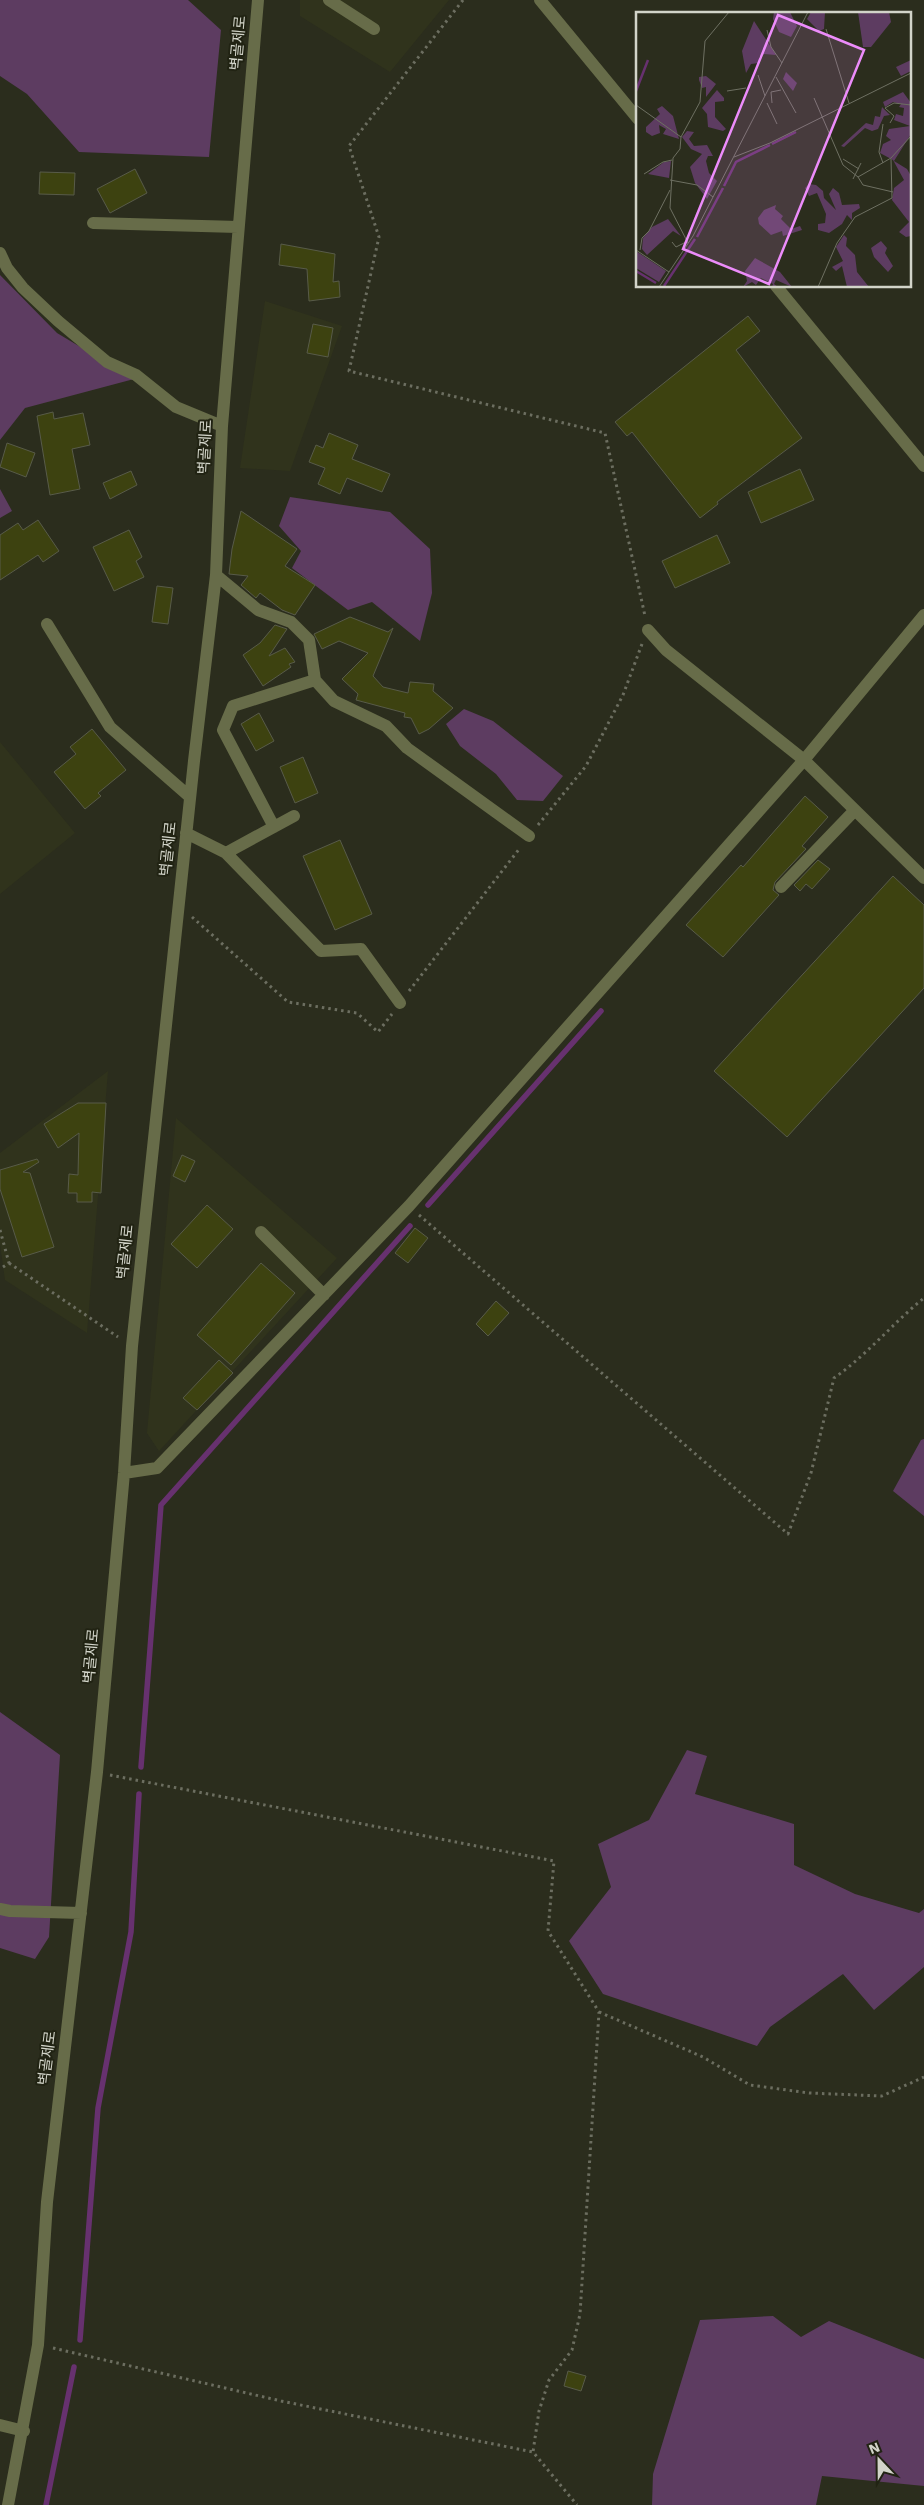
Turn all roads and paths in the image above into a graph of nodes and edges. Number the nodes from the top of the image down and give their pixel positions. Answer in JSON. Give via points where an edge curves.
{"nodes":[{"id":1,"x":258,"y":0,"type":"edge"},
{"id":2,"x":329,"y":0,"type":"edge"},
{"id":3,"x":463,"y":0,"type":"edge"},
{"id":4,"x":540,"y":0,"type":"edge"},
{"id":5,"x":374,"y":30,"type":"dead end"},
{"id":6,"x":636,"y":117,"type":"edge"},
{"id":7,"x":93,"y":223,"type":"dead end"},
{"id":8,"x":238,"y":227,"type":"junction"},
{"id":9,"x":0,"y":253,"type":"edge"},
{"id":10,"x":778,"y":288,"type":"edge"},
{"id":11,"x":222,"y":426,"type":"junction"},
{"id":12,"x":924,"y":466,"type":"edge"},
{"id":13,"x":216,"y":575,"type":"junction"},
{"id":14,"x":924,"y":615,"type":"edge"},
{"id":15,"x":47,"y":624,"type":"dead end"},
{"id":16,"x":648,"y":630,"type":"junction"},
{"id":17,"x":315,"y":680,"type":"junction"},
{"id":18,"x":804,"y":760,"type":"junction"},
{"id":19,"x":190,"y":797,"type":"junction"},
{"id":20,"x":854,"y":810,"type":"junction"},
{"id":21,"x":294,"y":816,"type":"dead end"},
{"id":22,"x":274,"y":827,"type":"junction"},
{"id":23,"x":186,"y":833,"type":"junction"},
{"id":24,"x":529,"y":836,"type":"junction"},
{"id":25,"x":226,"y":853,"type":"junction"},
{"id":26,"x":924,"y":878,"type":"edge"},
{"id":27,"x":781,"y":887,"type":"dead end"},
{"id":28,"x":178,"y":905,"type":"junction"},
{"id":29,"x":400,"y":1003,"type":"junction"},
{"id":30,"x":409,"y":1206,"type":"junction"},
{"id":31,"x":0,"y":1230,"type":"edge"},
{"id":32,"x":261,"y":1232,"type":"dead end"},
{"id":33,"x":9,"y":1263,"type":"junction"},
{"id":34,"x":0,"y":1269,"type":"edge"},
{"id":35,"x":324,"y":1295,"type":"junction"},
{"id":36,"x":924,"y":1298,"type":"edge"},
{"id":37,"x":132,"y":1346,"type":"junction"},
{"id":38,"x":124,"y":1473,"type":"junction"},
{"id":39,"x":97,"y":1772,"type":"junction"},
{"id":40,"x":0,"y":1909,"type":"edge"},
{"id":41,"x":80,"y":1913,"type":"junction"},
{"id":42,"x":600,"y":2012,"type":"junction"},
{"id":43,"x":924,"y":2077,"type":"edge"},
{"id":44,"x":38,"y":2344,"type":"junction"},
{"id":45,"x":0,"y":2425,"type":"edge"},
{"id":46,"x":24,"y":2431,"type":"junction"},
{"id":47,"x":534,"y":2452,"type":"junction"},
{"id":48,"x":8,"y":2505,"type":"edge"},
{"id":49,"x":577,"y":2505,"type":"edge"}],
"edges":[{"from":1,"to":8,"type":"street","name":"벽골제로"},
{"from":2,"to":5,"type":"street"},
{"from":3,"to":16,"type":"path","via":[[349,146],[379,236],[349,371],[605,433]]},
{"from":4,"to":6,"type":"street"},
{"from":7,"to":8,"type":"street"},
{"from":8,"to":11,"type":"street","name":"벽골제로"},
{"from":9,"to":11,"type":"street","via":[[23,288],[107,362],[136,374],[176,407]]},
{"from":10,"to":12,"type":"street"},
{"from":11,"to":13,"type":"street","name":"벽골제로"},
{"from":13,"to":17,"type":"street","via":[[258,610],[291,622],[309,640]]},
{"from":13,"to":19,"type":"street","name":"벽골제로"},
{"from":14,"to":18,"type":"street"},
{"from":15,"to":19,"type":"street","via":[[110,727]]},
{"from":16,"to":18,"type":"street","via":[[666,650]]},
{"from":16,"to":24,"type":"path","via":[[623,695],[586,766]]},
{"from":17,"to":22,"type":"street","via":[[233,706],[223,730]]},
{"from":17,"to":24,"type":"street","via":[[334,701],[386,726],[406,748]]},
{"from":18,"to":20,"type":"street"},
{"from":18,"to":30,"type":"street"},
{"from":19,"to":23,"type":"street","name":"벽골제로"},
{"from":20,"to":26,"type":"street"},
{"from":20,"to":27,"type":"street"},
{"from":21,"to":22,"type":"street"},
{"from":22,"to":25,"type":"street"},
{"from":23,"to":25,"type":"street"},
{"from":23,"to":28,"type":"street","name":"벽골제로"},
{"from":24,"to":29,"type":"path"},
{"from":25,"to":29,"type":"street","via":[[321,951],[360,949]]},
{"from":28,"to":29,"type":"path","via":[[288,1002],[357,1013],[378,1032]]},
{"from":28,"to":37,"type":"street","name":"벽골제로"},
{"from":30,"to":35,"type":"street"},
{"from":30,"to":36,"type":"path","via":[[788,1534],[811,1473],[834,1378],[854,1364],[898,1319]]},
{"from":31,"to":33,"type":"path"},
{"from":32,"to":35,"type":"street"},
{"from":33,"to":34,"type":"path"},
{"from":33,"to":37,"type":"path"},
{"from":35,"to":38,"type":"street","via":[[157,1468]]},
{"from":37,"to":38,"type":"street","name":"벽골제로"},
{"from":38,"to":39,"type":"street","name":"벽골제로"},
{"from":39,"to":41,"type":"street","name":"벽골제로"},
{"from":39,"to":42,"type":"path","via":[[554,1861],[548,1931]]},
{"from":40,"to":41,"type":"street"},
{"from":41,"to":44,"type":"street","name":"벽골제로","via":[[47,2202]]},
{"from":42,"to":43,"type":"path","via":[[703,2057],[750,2085],[809,2093],[882,2096]]},
{"from":42,"to":47,"type":"path","via":[[580,2314],[572,2350],[548,2380],[539,2411]]},
{"from":44,"to":46,"type":"street","name":"벽골제로"},
{"from":44,"to":47,"type":"path","via":[[281,2401]]},
{"from":45,"to":46,"type":"street"},
{"from":46,"to":48,"type":"street","name":"벽골제로"},
{"from":47,"to":49,"type":"path"}]}
